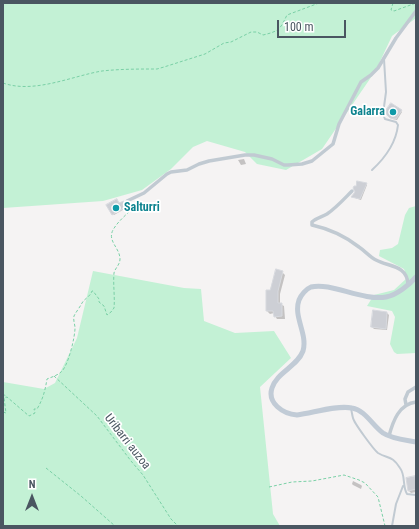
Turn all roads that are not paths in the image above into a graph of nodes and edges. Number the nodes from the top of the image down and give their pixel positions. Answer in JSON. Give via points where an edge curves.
{"nodes":[{"id":1,"x":416,"y":11,"type":"edge"},
{"id":2,"x":383,"y":58,"type":"junction"},
{"id":3,"x":372,"y":170,"type":"dead end"},
{"id":4,"x":352,"y":191,"type":"dead end"},
{"id":5,"x":127,"y":201,"type":"dead end"},
{"id":6,"x":416,"y":277,"type":"edge"},
{"id":7,"x":408,"y":284,"type":"junction"},
{"id":8,"x":416,"y":387,"type":"edge"},
{"id":9,"x":416,"y":402,"type":"edge"},
{"id":10,"x":406,"y":405,"type":"junction"},
{"id":11,"x":351,"y":408,"type":"junction"},
{"id":12,"x":389,"y":436,"type":"junction"},
{"id":13,"x":416,"y":442,"type":"edge"},
{"id":14,"x":404,"y":485,"type":"junction"},
{"id":15,"x":416,"y":495,"type":"edge"},
{"id":16,"x":392,"y":526,"type":"edge"}],
"edges":[{"from":1,"to":2,"type":"street"},
{"from":2,"to":3,"type":"lane","via":[[386,92],[383,114],[385,119],[398,125],[393,143],[381,162]]},
{"from":2,"to":5,"type":"street","via":[[375,72],[357,88],[339,124],[333,144],[307,163],[288,165],[248,154],[209,161],[187,170],[167,174],[141,195]]},
{"from":4,"to":7,"type":"street","via":[[331,211],[314,220],[312,225],[338,233],[377,261],[401,269]]},
{"from":6,"to":7,"type":"street"},
{"from":7,"to":11,"type":"street","via":[[388,297],[368,297],[329,288],[311,287],[299,299],[297,314],[304,342],[302,351],[272,386],[273,402],[290,415]]},
{"from":8,"to":10,"type":"street","via":[[408,392]]},
{"from":9,"to":10,"type":"street"},
{"from":10,"to":12,"type":"street","via":[[392,422]]},
{"from":11,"to":12,"type":"street","via":[[357,409]]},
{"from":11,"to":14,"type":"lane","via":[[355,423],[373,448],[396,461],[404,475]]},
{"from":12,"to":13,"type":"street"},
{"from":14,"to":15,"type":"lane","via":[[407,494]]},
{"from":14,"to":16,"type":"lane","via":[[396,504]]}]}
